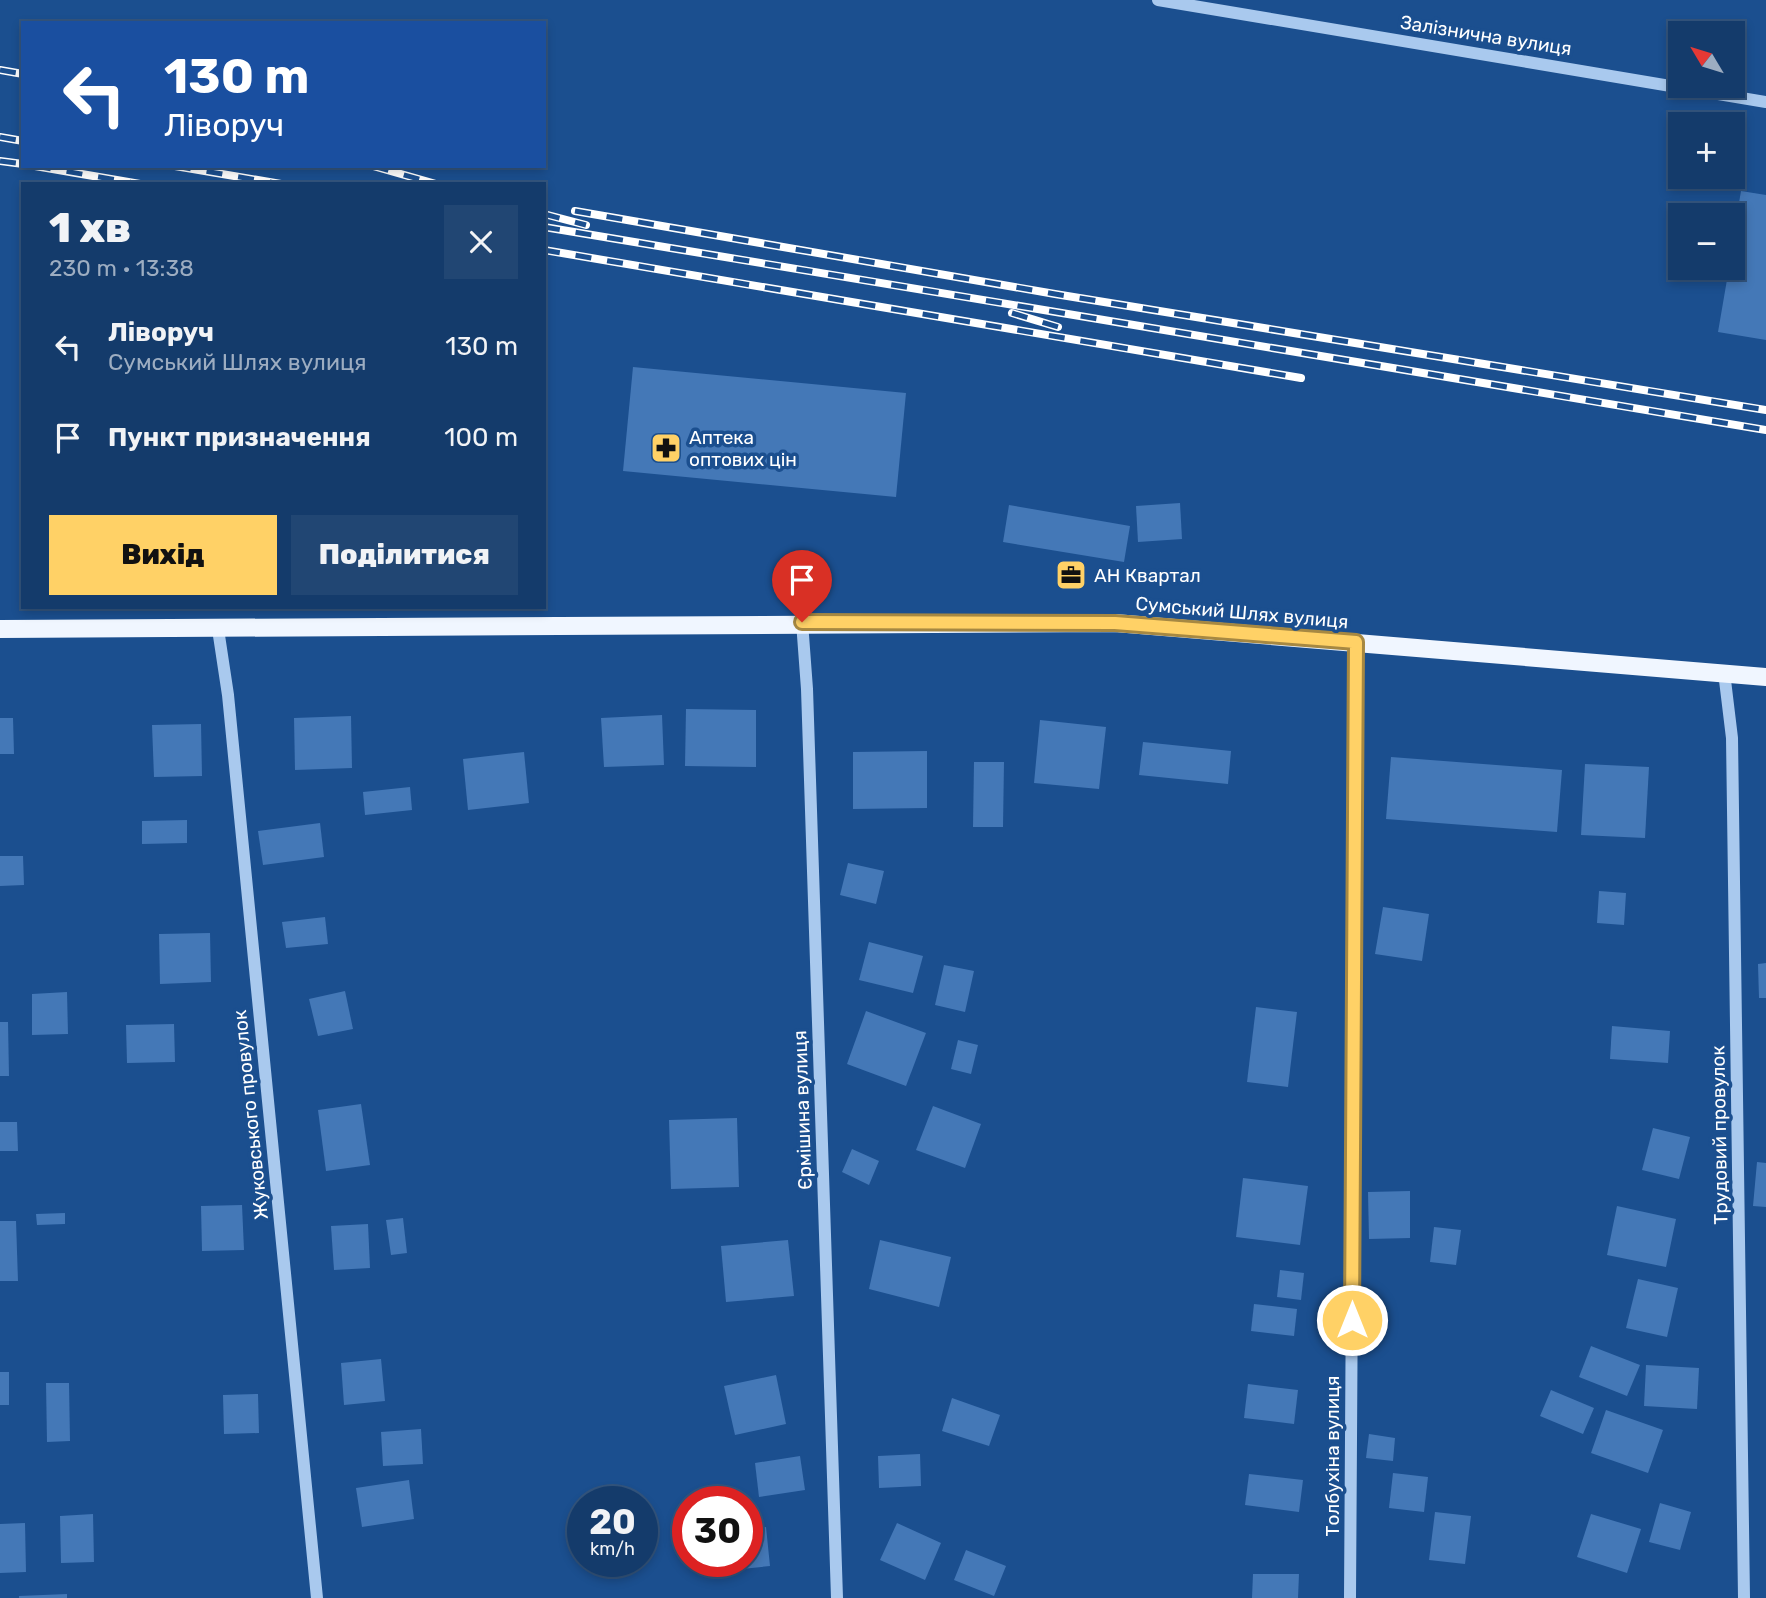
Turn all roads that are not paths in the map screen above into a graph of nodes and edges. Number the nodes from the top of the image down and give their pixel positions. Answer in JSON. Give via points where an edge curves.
{"nodes":[{"id":1,"x":1158,"y":0,"type":"edge"},
{"id":2,"x":1766,"y":102,"type":"edge"},
{"id":3,"x":802,"y":622,"type":"junction"},
{"id":4,"x":0,"y":629,"type":"edge"},
{"id":5,"x":218,"y":629,"type":"junction"},
{"id":6,"x":1356,"y":642,"type":"junction"},
{"id":7,"x":1724,"y":672,"type":"junction"},
{"id":8,"x":1766,"y":677,"type":"edge"},
{"id":9,"x":317,"y":1598,"type":"edge"},
{"id":10,"x":837,"y":1598,"type":"edge"},
{"id":11,"x":1350,"y":1598,"type":"edge"},
{"id":12,"x":1744,"y":1598,"type":"edge"}],
"edges":[{"from":1,"to":2,"type":"street","name":"Залізнична вулиця"},
{"from":3,"to":5,"type":"main road","name":"Сумський Шлях вулиця"},
{"from":3,"to":6,"type":"main road","name":"Сумський Шлях вулиця","via":[[1115,623]]},
{"from":3,"to":10,"type":"street","name":"Єрмішина вулиця"},
{"from":4,"to":5,"type":"main road","name":"Сумський Шлях вулиця"},
{"from":5,"to":9,"type":"street","name":"Жуковського провулок"},
{"from":6,"to":7,"type":"main road","name":"Сумський Шлях вулиця"},
{"from":6,"to":11,"type":"street","name":"Толбухіна вулиця"},
{"from":7,"to":8,"type":"main road","name":"Сумський Шлях вулиця"},
{"from":7,"to":12,"type":"street","name":"Трудовий провулок","via":[[1732,738]]}]}
